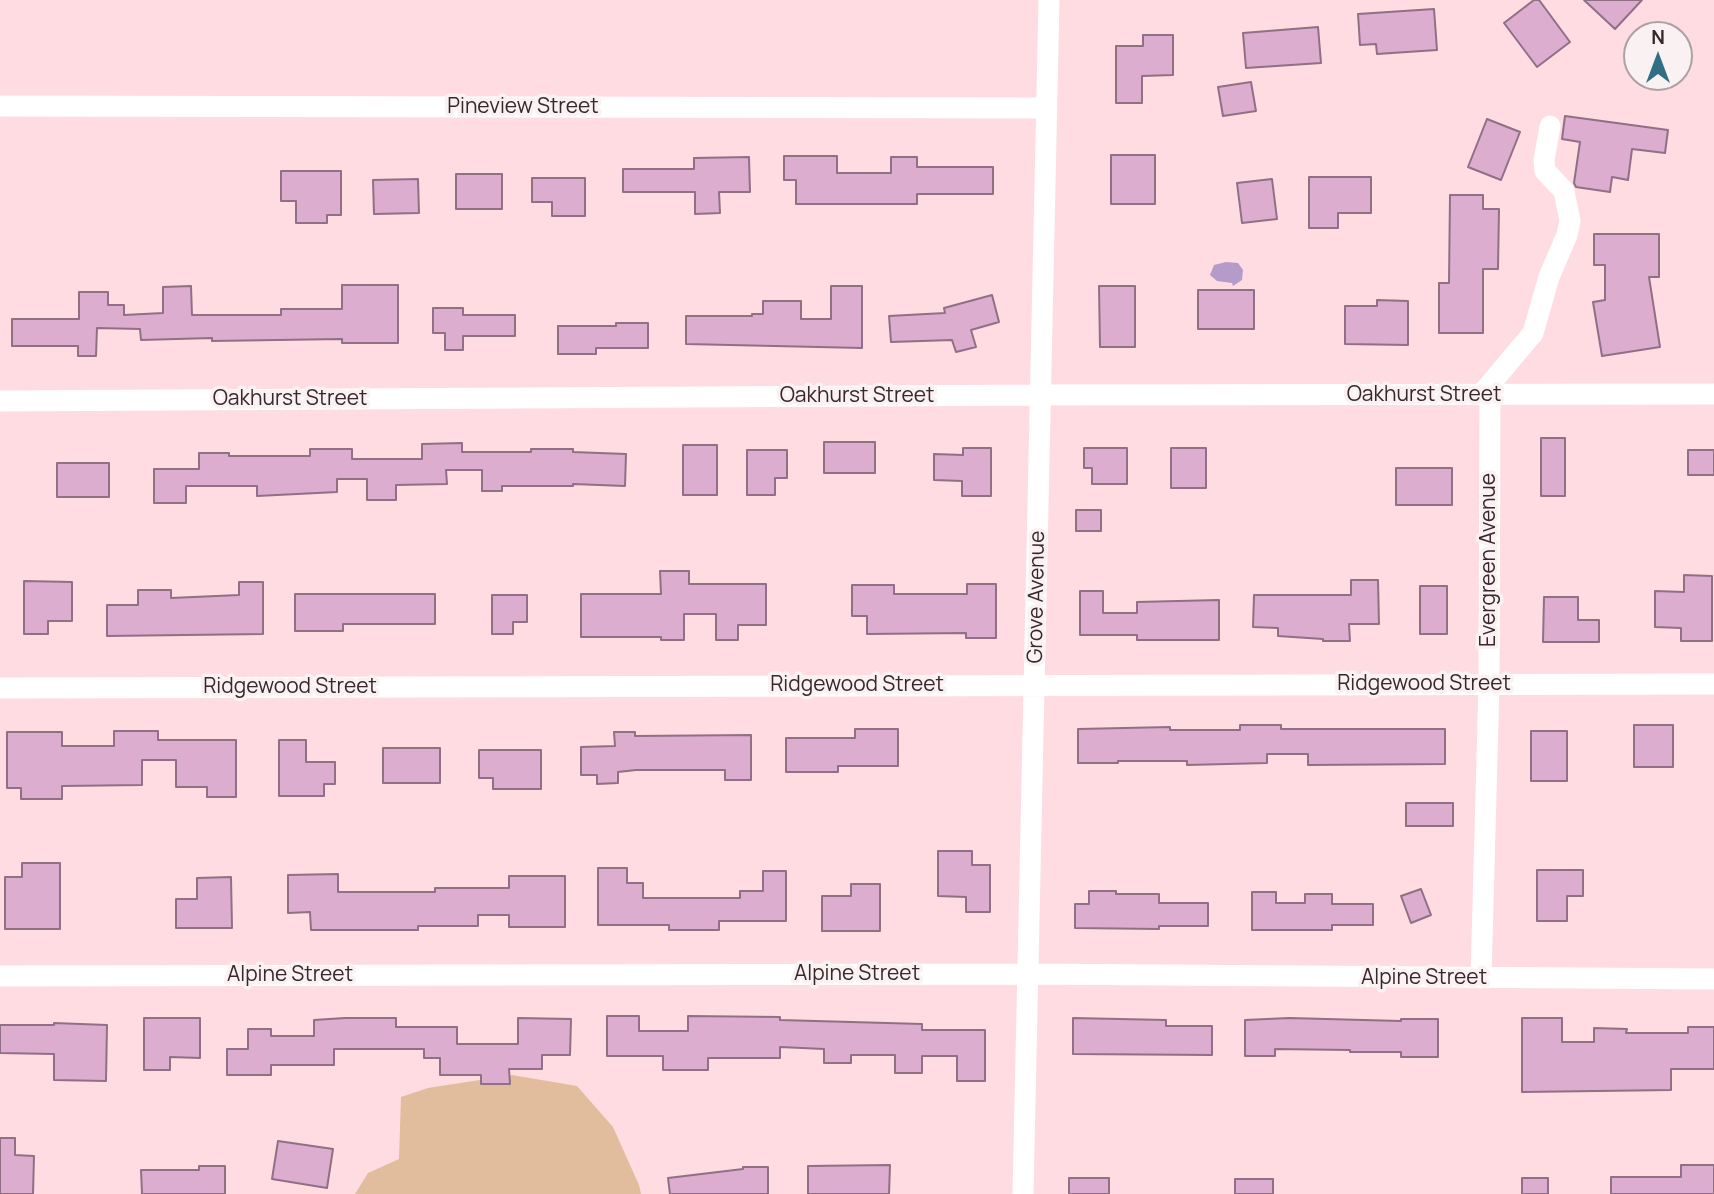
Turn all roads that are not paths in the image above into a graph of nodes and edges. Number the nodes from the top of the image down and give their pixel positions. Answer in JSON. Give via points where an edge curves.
{"nodes":[{"id":1,"x":1049,"y":0,"type":"edge"},
{"id":2,"x":0,"y":106,"type":"edge"},
{"id":3,"x":1046,"y":108,"type":"junction"},
{"id":4,"x":1550,"y":126,"type":"dead end"},
{"id":5,"x":1714,"y":394,"type":"edge"},
{"id":6,"x":1041,"y":395,"type":"junction"},
{"id":7,"x":1486,"y":395,"type":"junction"},
{"id":8,"x":0,"y":401,"type":"edge"},
{"id":9,"x":1035,"y":684,"type":"junction"},
{"id":10,"x":1489,"y":684,"type":"junction"},
{"id":11,"x":1714,"y":684,"type":"edge"},
{"id":12,"x":0,"y":688,"type":"edge"},
{"id":13,"x":1027,"y":974,"type":"junction"},
{"id":14,"x":0,"y":976,"type":"edge"},
{"id":15,"x":1482,"y":978,"type":"junction"},
{"id":16,"x":1714,"y":979,"type":"edge"},
{"id":17,"x":1023,"y":1194,"type":"edge"}],
"edges":[{"from":1,"to":3,"type":"street","name":"Grove Avenue"},
{"from":2,"to":3,"type":"street","name":"Pineview Street"},
{"from":3,"to":6,"type":"street","name":"Grove Avenue"},
{"from":4,"to":7,"type":"street","via":[[1545,171],[1564,191],[1570,221],[1567,235],[1533,333]]},
{"from":5,"to":7,"type":"street","name":"Oakhurst Street"},
{"from":6,"to":7,"type":"street","name":"Oakhurst Street"},
{"from":6,"to":8,"type":"street","name":"Oakhurst Street"},
{"from":6,"to":9,"type":"street","name":"Grove Avenue"},
{"from":7,"to":10,"type":"street","name":"Evergreen Avenue"},
{"from":9,"to":10,"type":"street","name":"Ridgewood Street"},
{"from":9,"to":12,"type":"street","name":"Ridgewood Street"},
{"from":9,"to":13,"type":"street","name":"Grove Avenue"},
{"from":10,"to":11,"type":"street","name":"Ridgewood Street"},
{"from":10,"to":15,"type":"street","name":"Evergreen Avenue"},
{"from":13,"to":14,"type":"street","name":"Alpine Street"},
{"from":13,"to":15,"type":"street","name":"Alpine Street"},
{"from":13,"to":17,"type":"street","name":"Grove Avenue"},
{"from":15,"to":16,"type":"street","name":"Alpine Street"}]}
